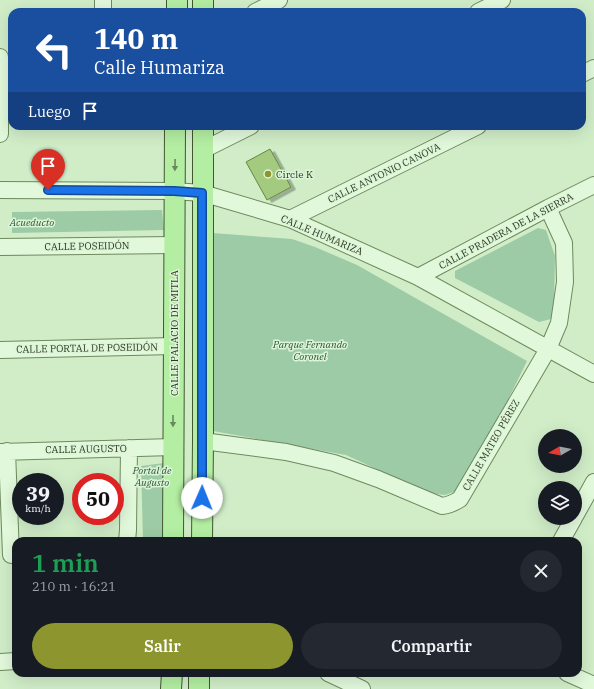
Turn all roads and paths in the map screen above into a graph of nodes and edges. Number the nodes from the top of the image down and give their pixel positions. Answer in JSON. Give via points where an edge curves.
{"nodes":[{"id":1,"x":279,"y":0,"type":"edge"},
{"id":2,"x":502,"y":0,"type":"edge"},
{"id":3,"x":262,"y":8,"type":"edge"},
{"id":4,"x":486,"y":8,"type":"edge"},
{"id":5,"x":0,"y":57,"type":"edge"},
{"id":6,"x":0,"y":118,"type":"edge"},
{"id":7,"x":175,"y":130,"type":"edge"},
{"id":8,"x":202,"y":130,"type":"edge"},
{"id":9,"x":243,"y":130,"type":"edge"},
{"id":10,"x":470,"y":130,"type":"edge"},
{"id":11,"x":0,"y":134,"type":"edge"},
{"id":12,"x":202,"y":150,"type":"junction"},
{"id":13,"x":594,"y":185,"type":"edge"},
{"id":14,"x":0,"y":190,"type":"edge"},
{"id":15,"x":174,"y":191,"type":"junction"},
{"id":16,"x":202,"y":193,"type":"junction"},
{"id":17,"x":548,"y":208,"type":"junction"},
{"id":18,"x":290,"y":219,"type":"junction"},
{"id":19,"x":174,"y":245,"type":"junction"},
{"id":20,"x":0,"y":247,"type":"edge"},
{"id":21,"x":418,"y":277,"type":"junction"},
{"id":22,"x":174,"y":346,"type":"junction"},
{"id":23,"x":548,"y":349,"type":"junction"},
{"id":24,"x":0,"y":350,"type":"edge"},
{"id":25,"x":594,"y":374,"type":"edge"},
{"id":26,"x":203,"y":441,"type":"junction"},
{"id":27,"x":173,"y":447,"type":"junction"},
{"id":28,"x":129,"y":448,"type":"junction"},
{"id":29,"x":3,"y":452,"type":"edge"},
{"id":30,"x":594,"y":482,"type":"edge"},
{"id":31,"x":582,"y":504,"type":"edge"},
{"id":32,"x":571,"y":525,"type":"edge"},
{"id":33,"x":127,"y":537,"type":"edge"},
{"id":34,"x":172,"y":537,"type":"edge"},
{"id":35,"x":202,"y":537,"type":"edge"},
{"id":36,"x":564,"y":537,"type":"edge"},
{"id":37,"x":9,"y":555,"type":"edge"},
{"id":38,"x":12,"y":661,"type":"edge"},
{"id":39,"x":0,"y":662,"type":"edge"},
{"id":40,"x":172,"y":677,"type":"edge"},
{"id":41,"x":199,"y":677,"type":"edge"},
{"id":42,"x":336,"y":677,"type":"edge"},
{"id":43,"x":576,"y":677,"type":"edge"},
{"id":44,"x":594,"y":685,"type":"edge"},
{"id":45,"x":171,"y":689,"type":"edge"},
{"id":46,"x":198,"y":689,"type":"edge"},
{"id":47,"x":362,"y":689,"type":"edge"}],
"edges":[{"from":1,"to":3,"type":"street"},
{"from":2,"to":4,"type":"street"},
{"from":5,"to":6,"type":"street"},
{"from":6,"to":11,"type":"street"},
{"from":7,"to":15,"type":"main road","name":"CALLE PALACIO DE MITLA","one_way":true},
{"from":8,"to":12,"type":"main road"},
{"from":9,"to":12,"type":"street"},
{"from":10,"to":18,"type":"street","name":"CALLE ANTONIO CANOVA"},
{"from":12,"to":16,"type":"main road"},
{"from":13,"to":17,"type":"street","name":"CALLE PRADERA DE LA SIERRA"},
{"from":14,"to":15,"type":"street","name":"CALLE HUMARIZA"},
{"from":15,"to":16,"type":"street","name":"CALLE HUMARIZA"},
{"from":15,"to":19,"type":"main road","name":"CALLE PALACIO DE MITLA"},
{"from":16,"to":18,"type":"street","name":"CALLE HUMARIZA"},
{"from":16,"to":26,"type":"main road"},
{"from":17,"to":21,"type":"street","name":"CALLE PRADERA DE LA SIERRA"},
{"from":17,"to":23,"type":"street","name":"CALLE MATEO PÉREZ","via":[[564,243],[565,282],[559,323]]},
{"from":18,"to":21,"type":"street","name":"CALLE HUMARIZA"},
{"from":19,"to":20,"type":"street","name":"CALLE POSEIDÓN"},
{"from":19,"to":22,"type":"main road","name":"CALLE PALACIO DE MITLA"},
{"from":21,"to":23,"type":"street","name":"CALLE HUMARIZA"},
{"from":22,"to":24,"type":"street","name":"CALLE PORTAL DE POSEIDÓN"},
{"from":22,"to":27,"type":"main road","name":"CALLE PALACIO DE MITLA","one_way":true},
{"from":23,"to":25,"type":"street","name":"CALLE HUMARIZA"},
{"from":23,"to":26,"type":"street","name":"CALLE MATEO PÉREZ","via":[[460,499],[448,505],[442,506],[334,463],[286,452]]},
{"from":26,"to":35,"type":"main road"},
{"from":27,"to":28,"type":"street","name":"CALLE AUGUSTO"},
{"from":27,"to":34,"type":"main road","name":"CALLE PALACIO DE MITLA"},
{"from":28,"to":29,"type":"street","name":"CALLE AUGUSTO"},
{"from":28,"to":33,"type":"street"},
{"from":29,"to":37,"type":"street"},
{"from":30,"to":31,"type":"street"},
{"from":32,"to":36,"type":"street"},
{"from":38,"to":39,"type":"street"},
{"from":40,"to":45,"type":"main road"},
{"from":41,"to":46,"type":"main road"},
{"from":42,"to":47,"type":"street"},
{"from":43,"to":44,"type":"street"}]}
